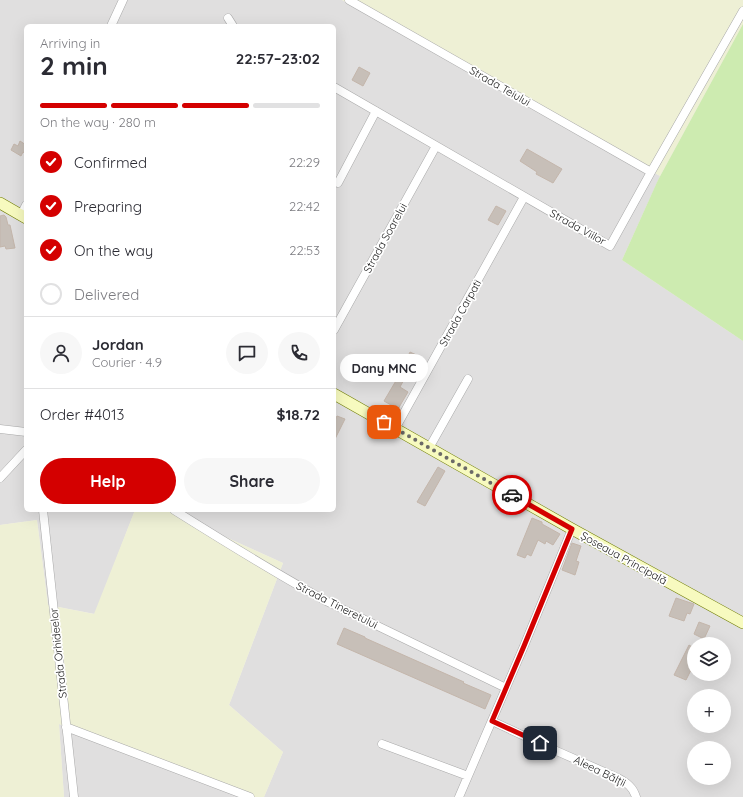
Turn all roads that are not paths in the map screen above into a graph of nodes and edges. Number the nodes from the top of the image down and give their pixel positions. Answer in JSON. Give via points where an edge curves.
{"nodes":[{"id":1,"x":123,"y":0,"type":"edge"},
{"id":2,"x":349,"y":0,"type":"edge"},
{"id":3,"x":743,"y":11,"type":"edge"},
{"id":4,"x":228,"y":18,"type":"dead end"},
{"id":5,"x":112,"y":24,"type":"edge"},
{"id":6,"x":232,"y":24,"type":"edge"},
{"id":7,"x":336,"y":88,"type":"edge"},
{"id":8,"x":376,"y":111,"type":"junction"},
{"id":9,"x":436,"y":146,"type":"junction"},
{"id":10,"x":651,"y":172,"type":"junction"},
{"id":11,"x":338,"y":183,"type":"dead end"},
{"id":12,"x":524,"y":196,"type":"junction"},
{"id":13,"x":0,"y":203,"type":"edge"},
{"id":14,"x":24,"y":213,"type":"edge"},
{"id":15,"x":336,"y":326,"type":"edge"},
{"id":16,"x":468,"y":378,"type":"dead end"},
{"id":17,"x":336,"y":395,"type":"edge"},
{"id":18,"x":0,"y":429,"type":"edge"},
{"id":19,"x":395,"y":429,"type":"junction"},
{"id":20,"x":24,"y":432,"type":"edge"},
{"id":21,"x":429,"y":448,"type":"junction"},
{"id":22,"x":24,"y":452,"type":"edge"},
{"id":23,"x":0,"y":478,"type":"edge"},
{"id":24,"x":43,"y":512,"type":"edge"},
{"id":25,"x":177,"y":512,"type":"edge"},
{"id":26,"x":572,"y":529,"type":"junction"},
{"id":27,"x":743,"y":623,"type":"edge"},
{"id":28,"x":506,"y":688,"type":"junction"},
{"id":29,"x":492,"y":721,"type":"junction"},
{"id":30,"x":66,"y":727,"type":"junction"},
{"id":31,"x":382,"y":744,"type":"dead end"},
{"id":32,"x":468,"y":776,"type":"junction"},
{"id":33,"x":74,"y":797,"type":"edge"},
{"id":34,"x":250,"y":797,"type":"edge"},
{"id":35,"x":459,"y":797,"type":"edge"},
{"id":36,"x":636,"y":797,"type":"edge"}],
"edges":[{"from":1,"to":5,"type":"street"},
{"from":2,"to":10,"type":"street","name":"Strada Teiului"},
{"from":3,"to":10,"type":"street","name":"Strada Viilor"},
{"from":4,"to":6,"type":"street"},
{"from":7,"to":8,"type":"street","name":"Strada Viilor"},
{"from":8,"to":9,"type":"street","name":"Strada Viilor"},
{"from":8,"to":11,"type":"street"},
{"from":9,"to":12,"type":"street","name":"Strada Viilor"},
{"from":9,"to":15,"type":"street","name":"Strada Soarelui"},
{"from":10,"to":12,"type":"street","name":"Strada Viilor","via":[[610,246]]},
{"from":12,"to":19,"type":"street","name":"Strada Carpati"},
{"from":13,"to":14,"type":"main road"},
{"from":16,"to":21,"type":"street"},
{"from":17,"to":19,"type":"main road","name":"Șoseaua Principală"},
{"from":18,"to":20,"type":"street"},
{"from":19,"to":21,"type":"main road","name":"Șoseaua Principală"},
{"from":21,"to":26,"type":"main road","name":"Șoseaua Principală"},
{"from":22,"to":23,"type":"street"},
{"from":24,"to":30,"type":"street","name":"Strada Orhideelor"},
{"from":25,"to":28,"type":"street","name":"Strada Tineretului","via":[[328,602]]},
{"from":26,"to":27,"type":"main road","name":"Șoseaua Principală"},
{"from":26,"to":28,"type":"street"},
{"from":28,"to":29,"type":"street"},
{"from":29,"to":32,"type":"street"},
{"from":29,"to":36,"type":"street","name":"Aleea Bălții","via":[[628,783]]},
{"from":30,"to":33,"type":"street","name":"Strada Orhideelor"},
{"from":30,"to":34,"type":"street"},
{"from":31,"to":32,"type":"street"},
{"from":32,"to":35,"type":"street"}]}
